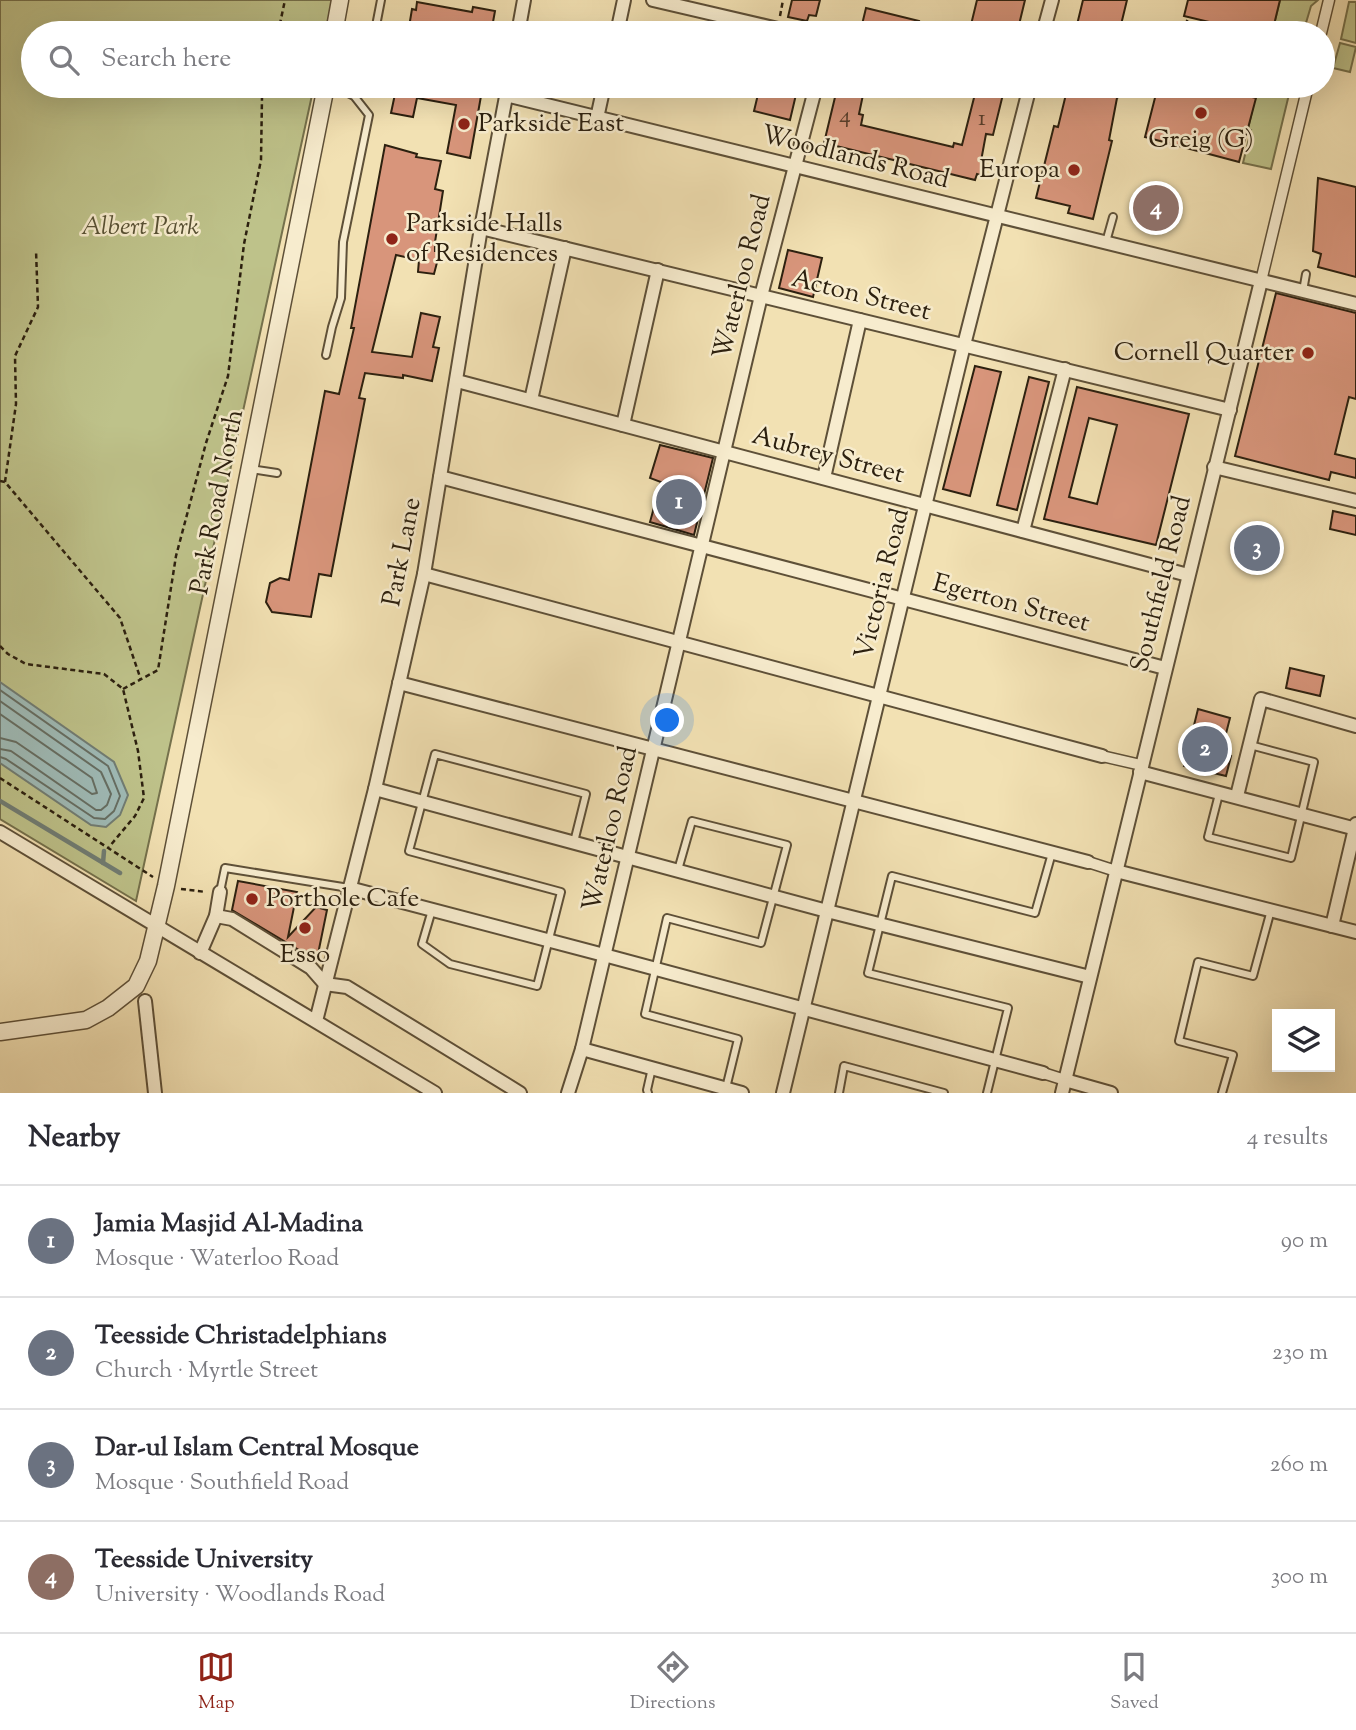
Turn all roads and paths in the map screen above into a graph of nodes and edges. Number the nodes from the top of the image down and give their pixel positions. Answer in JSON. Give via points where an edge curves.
{"nodes":[{"id":1,"x":285,"y":0,"type":"edge"},
{"id":2,"x":340,"y":0,"type":"edge"},
{"id":3,"x":381,"y":0,"type":"edge"},
{"id":4,"x":524,"y":0,"type":"edge"},
{"id":5,"x":625,"y":0,"type":"edge"},
{"id":6,"x":653,"y":0,"type":"edge"},
{"id":7,"x":1052,"y":0,"type":"edge"},
{"id":8,"x":1329,"y":0,"type":"edge"},
{"id":9,"x":691,"y":4,"type":"edge"},
{"id":10,"x":1188,"y":17,"type":"dead end"},
{"id":11,"x":281,"y":21,"type":"edge"},
{"id":12,"x":336,"y":21,"type":"edge"},
{"id":13,"x":376,"y":21,"type":"edge"},
{"id":14,"x":520,"y":21,"type":"edge"},
{"id":15,"x":620,"y":21,"type":"edge"},
{"id":16,"x":752,"y":21,"type":"edge"},
{"id":17,"x":1047,"y":21,"type":"edge"},
{"id":18,"x":1187,"y":21,"type":"edge"},
{"id":19,"x":1324,"y":21,"type":"edge"},
{"id":20,"x":262,"y":98,"type":"edge"},
{"id":21,"x":324,"y":98,"type":"edge"},
{"id":22,"x":356,"y":98,"type":"edge"},
{"id":23,"x":506,"y":98,"type":"edge"},
{"id":24,"x":530,"y":98,"type":"edge"},
{"id":25,"x":601,"y":98,"type":"edge"},
{"id":26,"x":813,"y":98,"type":"edge"},
{"id":27,"x":1027,"y":98,"type":"edge"},
{"id":28,"x":1305,"y":98,"type":"edge"},
{"id":29,"x":597,"y":118,"type":"junction"},
{"id":30,"x":794,"y":166,"type":"junction"},
{"id":31,"x":997,"y":216,"type":"junction"},
{"id":32,"x":1112,"y":217,"type":"dead end"},
{"id":33,"x":481,"y":228,"type":"junction"},
{"id":34,"x":1106,"y":242,"type":"junction"},
{"id":35,"x":565,"y":248,"type":"junction"},
{"id":36,"x":36,"y":250,"type":"dead end"},
{"id":37,"x":658,"y":271,"type":"junction"},
{"id":38,"x":1306,"y":274,"type":"dead end"},
{"id":39,"x":1261,"y":281,"type":"junction"},
{"id":40,"x":1303,"y":291,"type":"junction"},
{"id":41,"x":761,"y":296,"type":"junction"},
{"id":42,"x":1356,"y":304,"type":"edge"},
{"id":43,"x":860,"y":320,"type":"junction"},
{"id":44,"x":964,"y":345,"type":"junction"},
{"id":45,"x":326,"y":355,"type":"dead end"},
{"id":46,"x":1065,"y":369,"type":"junction"},
{"id":47,"x":457,"y":381,"type":"junction"},
{"id":48,"x":531,"y":400,"type":"junction"},
{"id":49,"x":1230,"y":410,"type":"junction"},
{"id":50,"x":623,"y":425,"type":"junction"},
{"id":51,"x":724,"y":452,"type":"junction"},
{"id":52,"x":1214,"y":467,"type":"junction"},
{"id":53,"x":249,"y":469,"type":"junction"},
{"id":54,"x":277,"y":473,"type":"dead end"},
{"id":55,"x":440,"y":477,"type":"junction"},
{"id":56,"x":824,"y":478,"type":"junction"},
{"id":57,"x":0,"y":481,"type":"edge"},
{"id":58,"x":5,"y":482,"type":"junction"},
{"id":59,"x":1356,"y":502,"type":"edge"},
{"id":60,"x":925,"y":505,"type":"junction"},
{"id":61,"x":1023,"y":531,"type":"junction"},
{"id":62,"x":701,"y":546,"type":"junction"},
{"id":63,"x":424,"y":574,"type":"junction"},
{"id":64,"x":1188,"y":575,"type":"junction"},
{"id":65,"x":903,"y":599,"type":"junction"},
{"id":66,"x":678,"y":643,"type":"junction"},
{"id":67,"x":0,"y":646,"type":"edge"},
{"id":68,"x":1165,"y":668,"type":"junction"},
{"id":69,"x":141,"y":680,"type":"junction"},
{"id":70,"x":400,"y":683,"type":"junction"},
{"id":71,"x":123,"y":689,"type":"junction"},
{"id":72,"x":879,"y":697,"type":"junction"},
{"id":73,"x":1356,"y":726,"type":"edge"},
{"id":74,"x":1250,"y":745,"type":"junction"},
{"id":75,"x":653,"y":749,"type":"junction"},
{"id":76,"x":1102,"y":757,"type":"joint"},
{"id":77,"x":1141,"y":768,"type":"junction"},
{"id":78,"x":0,"y":778,"type":"edge"},
{"id":79,"x":376,"y":789,"type":"junction"},
{"id":80,"x":1220,"y":792,"type":"junction"},
{"id":81,"x":1237,"y":796,"type":"junction"},
{"id":82,"x":854,"y":801,"type":"junction"},
{"id":83,"x":422,"y":802,"type":"junction"},
{"id":84,"x":1302,"y":814,"type":"junction"},
{"id":85,"x":1356,"y":827,"type":"edge"},
{"id":86,"x":0,"y":832,"type":"edge"},
{"id":87,"x":574,"y":842,"type":"junction"},
{"id":88,"x":109,"y":846,"type":"junction"},
{"id":89,"x":1052,"y":853,"type":"junction"},
{"id":90,"x":627,"y":857,"type":"junction"},
{"id":91,"x":1087,"y":862,"type":"joint"},
{"id":92,"x":678,"y":870,"type":"junction"},
{"id":93,"x":1116,"y":871,"type":"junction"},
{"id":94,"x":166,"y":886,"type":"junction"},
{"id":95,"x":349,"y":888,"type":"junction"},
{"id":96,"x":220,"y":892,"type":"junction"},
{"id":97,"x":774,"y":896,"type":"junction"},
{"id":98,"x":432,"y":910,"type":"junction"},
{"id":99,"x":1270,"y":910,"type":"junction"},
{"id":100,"x":827,"y":911,"type":"junction"},
{"id":101,"x":216,"y":916,"type":"junction"},
{"id":102,"x":880,"y":924,"type":"junction"},
{"id":103,"x":1332,"y":926,"type":"junction"},
{"id":104,"x":158,"y":928,"type":"junction"},
{"id":105,"x":1356,"y":932,"type":"edge"},
{"id":106,"x":549,"y":940,"type":"junction"},
{"id":107,"x":200,"y":953,"type":"junction"},
{"id":108,"x":604,"y":954,"type":"junction"},
{"id":109,"x":656,"y":968,"type":"junction"},
{"id":110,"x":1090,"y":977,"type":"junction"},
{"id":111,"x":325,"y":984,"type":"junction"},
{"id":112,"x":145,"y":1001,"type":"dead end"},
{"id":113,"x":804,"y":1008,"type":"junction"},
{"id":114,"x":316,"y":1021,"type":"junction"},
{"id":115,"x":0,"y":1032,"type":"edge"},
{"id":116,"x":582,"y":1049,"type":"junction"},
{"id":117,"x":995,"y":1060,"type":"junction"},
{"id":118,"x":652,"y":1068,"type":"junction"},
{"id":119,"x":1043,"y":1073,"type":"joint"},
{"id":120,"x":1063,"y":1087,"type":"edge"},
{"id":121,"x":725,"y":1091,"type":"edge"},
{"id":122,"x":155,"y":1093,"type":"edge"},
{"id":123,"x":435,"y":1093,"type":"edge"},
{"id":124,"x":520,"y":1093,"type":"edge"},
{"id":125,"x":568,"y":1093,"type":"edge"},
{"id":126,"x":648,"y":1093,"type":"edge"},
{"id":127,"x":742,"y":1093,"type":"edge"},
{"id":128,"x":783,"y":1093,"type":"edge"},
{"id":129,"x":839,"y":1093,"type":"edge"},
{"id":130,"x":944,"y":1093,"type":"edge"},
{"id":131,"x":987,"y":1093,"type":"edge"},
{"id":132,"x":1111,"y":1093,"type":"edge"},
{"id":133,"x":1222,"y":1093,"type":"edge"}],
"edges":[{"from":1,"to":11,"type":"path"},
{"from":2,"to":12,"type":"street"},
{"from":3,"to":13,"type":"lane"},
{"from":4,"to":14,"type":"street"},
{"from":5,"to":15,"type":"street"},
{"from":6,"to":9,"type":"street"},
{"from":7,"to":17,"type":"street"},
{"from":8,"to":19,"type":"street"},
{"from":9,"to":16,"type":"street"},
{"from":10,"to":18,"type":"path"},
{"from":20,"to":69,"type":"path","via":[[261,160],[244,244],[228,376],[176,556],[158,670]]},
{"from":21,"to":53,"type":"street","name":"Park Road North"},
{"from":22,"to":45,"type":"lane","via":[[369,115],[343,242],[341,298]]},
{"from":23,"to":33,"type":"street","name":"Park Lane"},
{"from":24,"to":29,"type":"street","name":"Woodlands Road"},
{"from":25,"to":29,"type":"street"},
{"from":26,"to":30,"type":"street","name":"Waterloo Road"},
{"from":27,"to":31,"type":"street","name":"Victoria Road"},
{"from":28,"to":39,"type":"street","name":"Southfield Road"},
{"from":29,"to":30,"type":"street","name":"Woodlands Road"},
{"from":30,"to":31,"type":"street","name":"Woodlands Road"},
{"from":30,"to":41,"type":"street","name":"Waterloo Road"},
{"from":31,"to":34,"type":"street","name":"Woodlands Road"},
{"from":31,"to":44,"type":"street","name":"Victoria Road"},
{"from":32,"to":34,"type":"lane"},
{"from":33,"to":35,"type":"street","name":"Acton Street"},
{"from":33,"to":47,"type":"street","name":"Park Lane"},
{"from":34,"to":39,"type":"street","name":"Woodlands Road"},
{"from":35,"to":37,"type":"street","name":"Acton Street"},
{"from":35,"to":48,"type":"street"},
{"from":36,"to":58,"type":"path","via":[[38,307],[15,356],[16,404]]},
{"from":37,"to":41,"type":"street","name":"Acton Street"},
{"from":37,"to":50,"type":"street"},
{"from":38,"to":40,"type":"lane"},
{"from":39,"to":40,"type":"street","name":"Woodlands Road"},
{"from":39,"to":49,"type":"street","name":"Southfield Road"},
{"from":40,"to":42,"type":"street","name":"Woodlands Road"},
{"from":41,"to":43,"type":"street","name":"Acton Street"},
{"from":41,"to":51,"type":"street","name":"Waterloo Road"},
{"from":43,"to":44,"type":"street","name":"Acton Street"},
{"from":43,"to":56,"type":"street"},
{"from":44,"to":46,"type":"street","name":"Acton Street"},
{"from":44,"to":60,"type":"street","name":"Victoria Road"},
{"from":46,"to":49,"type":"street","name":"Acton Street"},
{"from":46,"to":61,"type":"street"},
{"from":47,"to":48,"type":"street","name":"Aubrey Street"},
{"from":47,"to":55,"type":"street","name":"Park Lane"},
{"from":48,"to":50,"type":"street","name":"Aubrey Street"},
{"from":49,"to":52,"type":"street","name":"Southfield Road"},
{"from":50,"to":51,"type":"street","name":"Aubrey Street"},
{"from":51,"to":56,"type":"street","name":"Aubrey Street"},
{"from":51,"to":62,"type":"street","name":"Waterloo Road"},
{"from":52,"to":59,"type":"street"},
{"from":52,"to":64,"type":"street","name":"Southfield Road"},
{"from":53,"to":54,"type":"lane"},
{"from":53,"to":94,"type":"street","name":"Park Road North"},
{"from":55,"to":62,"type":"street","name":"Egerton Street"},
{"from":55,"to":63,"type":"street","name":"Park Lane"},
{"from":56,"to":60,"type":"street","name":"Aubrey Street"},
{"from":57,"to":58,"type":"path"},
{"from":58,"to":69,"type":"path","via":[[120,618]]},
{"from":60,"to":61,"type":"street","name":"Aubrey Street"},
{"from":60,"to":65,"type":"street","name":"Victoria Road"},
{"from":61,"to":64,"type":"street","name":"Aubrey Street"},
{"from":62,"to":65,"type":"street","name":"Egerton Street"},
{"from":62,"to":66,"type":"street","name":"Waterloo Road"},
{"from":63,"to":66,"type":"street"},
{"from":63,"to":70,"type":"street","name":"Park Lane"},
{"from":64,"to":68,"type":"street","name":"Southfield Road"},
{"from":65,"to":68,"type":"street","name":"Egerton Street"},
{"from":65,"to":72,"type":"street","name":"Victoria Road"},
{"from":66,"to":72,"type":"street"},
{"from":66,"to":75,"type":"street","name":"Waterloo Road"},
{"from":67,"to":71,"type":"path","via":[[26,664],[104,674]]},
{"from":68,"to":77,"type":"street","name":"Southfield Road"},
{"from":69,"to":71,"type":"path"},
{"from":70,"to":75,"type":"street"},
{"from":70,"to":79,"type":"street","name":"Park Lane"},
{"from":71,"to":88,"type":"path","via":[[144,798]]},
{"from":72,"to":76,"type":"street"},
{"from":72,"to":82,"type":"street","name":"Victoria Road"},
{"from":73,"to":74,"type":"street","via":[[1261,699]]},
{"from":74,"to":81,"type":"street"},
{"from":74,"to":84,"type":"lane","via":[[1314,762]]},
{"from":75,"to":82,"type":"street"},
{"from":75,"to":90,"type":"street","name":"Waterloo Road"},
{"from":76,"to":77,"type":"street"},
{"from":77,"to":80,"type":"street"},
{"from":77,"to":93,"type":"street","name":"Southfield Road"},
{"from":78,"to":88,"type":"path"},
{"from":79,"to":83,"type":"street"},
{"from":79,"to":95,"type":"street","name":"Park Lane"},
{"from":80,"to":81,"type":"street"},
{"from":80,"to":84,"type":"lane","via":[[1208,837],[1291,858]]},
{"from":81,"to":84,"type":"street"},
{"from":82,"to":89,"type":"street"},
{"from":82,"to":100,"type":"street","name":"Victoria Road"},
{"from":83,"to":87,"type":"street"},
{"from":83,"to":87,"type":"lane","via":[[435,754],[586,794]]},
{"from":83,"to":106,"type":"lane","via":[[409,851],[561,892]]},
{"from":84,"to":85,"type":"street"},
{"from":85,"to":103,"type":"street"},
{"from":86,"to":104,"type":"street"},
{"from":87,"to":90,"type":"street"},
{"from":88,"to":94,"type":"path"},
{"from":89,"to":91,"type":"street"},
{"from":89,"to":102,"type":"lane","via":[[1035,913],[892,876]]},
{"from":90,"to":92,"type":"street"},
{"from":90,"to":108,"type":"street","name":"Waterloo Road"},
{"from":91,"to":93,"type":"street"},
{"from":92,"to":97,"type":"street"},
{"from":92,"to":97,"type":"lane","via":[[692,821],[787,845]]},
{"from":93,"to":99,"type":"street"},
{"from":93,"to":110,"type":"street","name":"Southfield Road"},
{"from":94,"to":96,"type":"path"},
{"from":94,"to":104,"type":"street","name":"Park Road North"},
{"from":95,"to":96,"type":"lane","via":[[225,868]]},
{"from":95,"to":98,"type":"street"},
{"from":95,"to":111,"type":"street","name":"Park Lane"},
{"from":96,"to":101,"type":"street"},
{"from":97,"to":100,"type":"street"},
{"from":97,"to":109,"type":"lane","via":[[761,943],[667,918]]},
{"from":98,"to":106,"type":"street"},
{"from":98,"to":106,"type":"lane","via":[[422,944],[450,964],[537,986]]},
{"from":99,"to":103,"type":"street"},
{"from":99,"to":133,"type":"lane","via":[[1253,976],[1198,962],[1180,1041],[1233,1055]]},
{"from":100,"to":102,"type":"street"},
{"from":100,"to":113,"type":"street","name":"Victoria Road"},
{"from":101,"to":107,"type":"street"},
{"from":101,"to":111,"type":"street","via":[[232,919],[311,968]]},
{"from":102,"to":110,"type":"street"},
{"from":102,"to":117,"type":"lane","via":[[868,972],[1008,1008]]},
{"from":103,"to":105,"type":"street"},
{"from":104,"to":107,"type":"street"},
{"from":104,"to":115,"type":"street","name":"Park Road North","via":[[136,986],[108,1008],[86,1020]]},
{"from":106,"to":108,"type":"street"},
{"from":107,"to":114,"type":"street"},
{"from":108,"to":109,"type":"street"},
{"from":108,"to":116,"type":"street","name":"Waterloo Road"},
{"from":109,"to":113,"type":"street"},
{"from":109,"to":121,"type":"lane","via":[[645,1014],[738,1038]]},
{"from":110,"to":120,"type":"street","name":"Southfield Road"},
{"from":111,"to":114,"type":"street","name":"Park Lane"},
{"from":111,"to":124,"type":"street","via":[[347,987]]},
{"from":112,"to":122,"type":"street"},
{"from":113,"to":117,"type":"street"},
{"from":113,"to":128,"type":"street","name":"Victoria Road"},
{"from":114,"to":123,"type":"street"},
{"from":116,"to":118,"type":"street"},
{"from":116,"to":125,"type":"street","name":"Waterloo Road"},
{"from":117,"to":119,"type":"street"},
{"from":117,"to":131,"type":"lane"},
{"from":118,"to":121,"type":"street"},
{"from":118,"to":126,"type":"lane"},
{"from":119,"to":120,"type":"street"},
{"from":120,"to":132,"type":"street"},
{"from":121,"to":127,"type":"street"},
{"from":129,"to":130,"type":"lane","via":[[844,1066]]}]}
